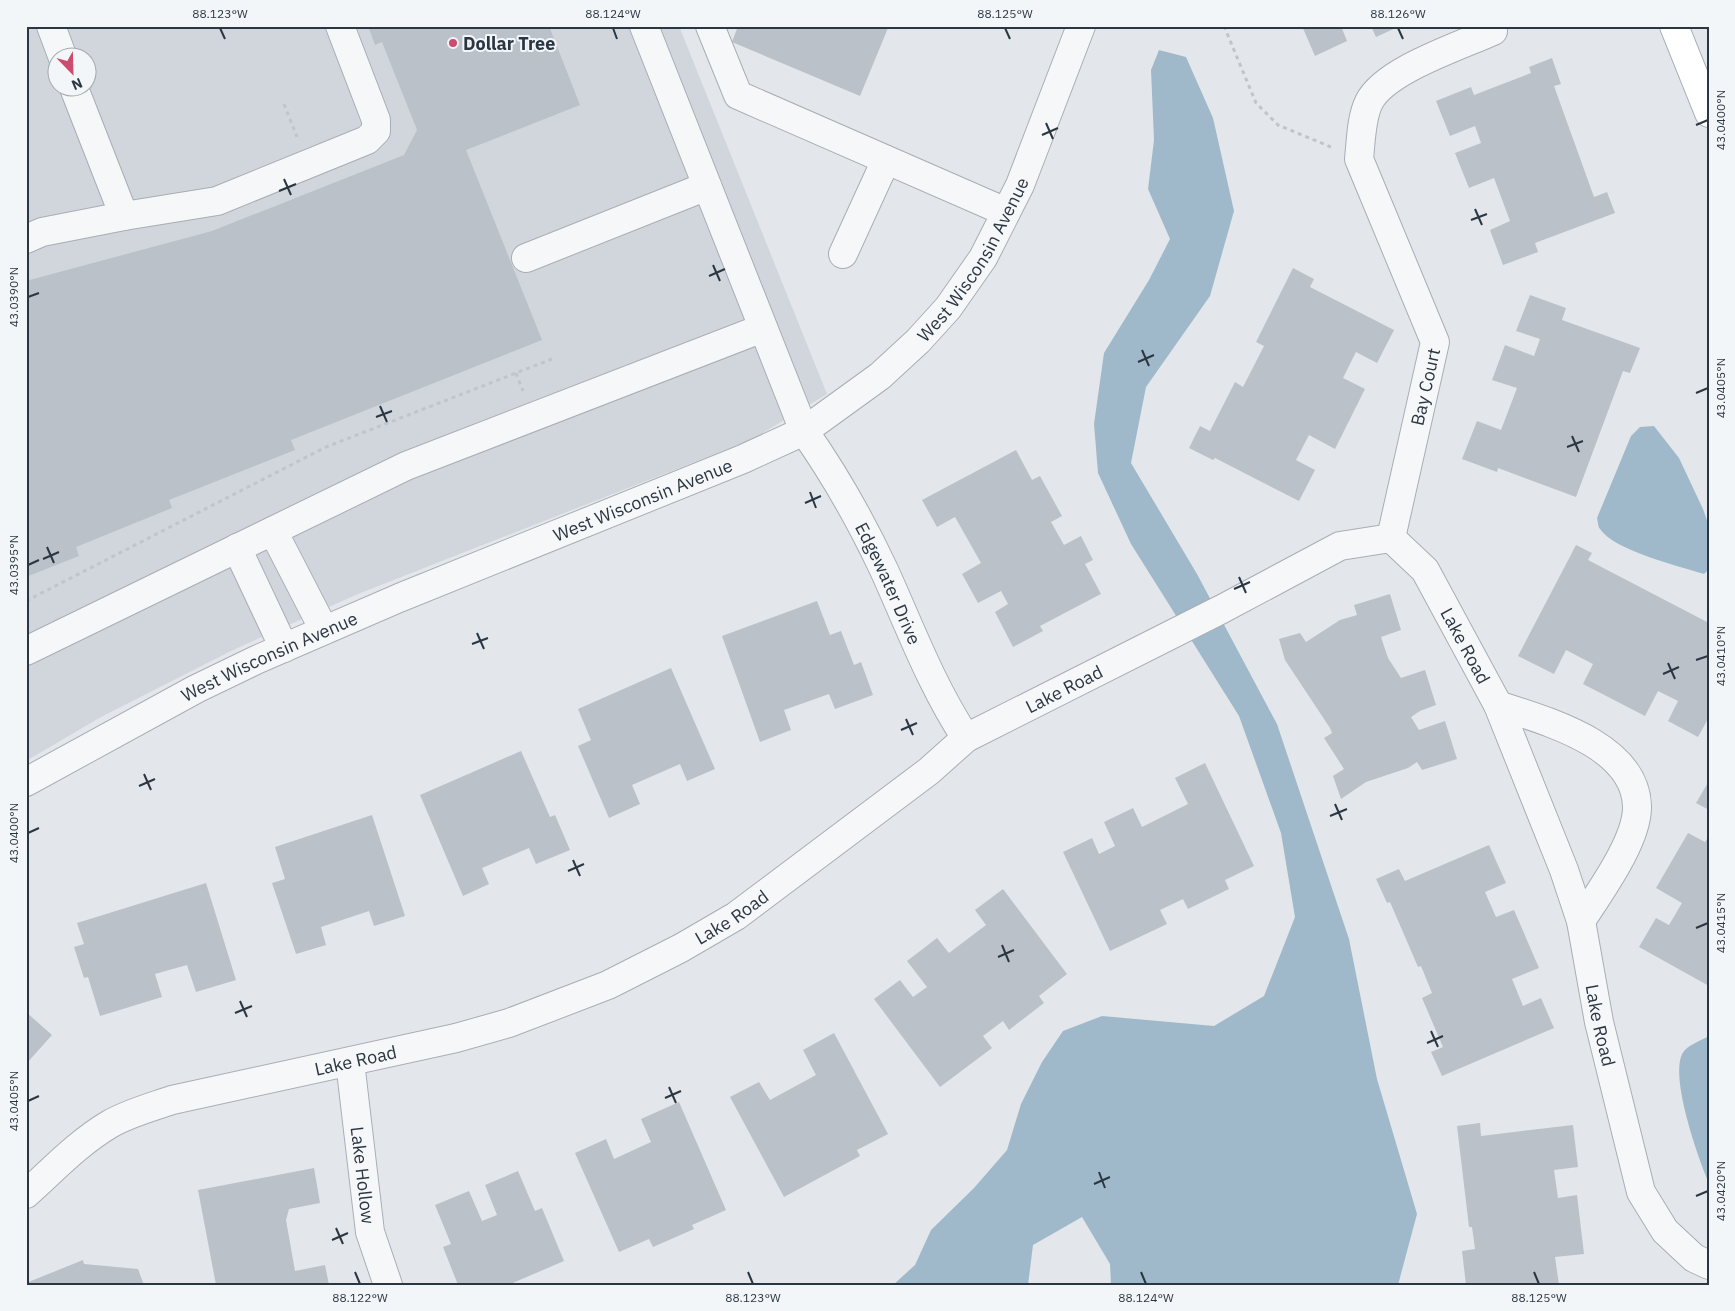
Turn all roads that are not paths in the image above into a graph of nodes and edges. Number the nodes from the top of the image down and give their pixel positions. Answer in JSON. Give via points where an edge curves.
{"nodes":[{"id":1,"x":51,"y":26,"type":"edge"},
{"id":2,"x":340,"y":26,"type":"edge"},
{"id":3,"x":644,"y":26,"type":"edge"},
{"id":4,"x":710,"y":26,"type":"edge"},
{"id":5,"x":1081,"y":26,"type":"edge"},
{"id":6,"x":1674,"y":26,"type":"edge"},
{"id":7,"x":1493,"y":31,"type":"dead end"},
{"id":8,"x":59,"y":48,"type":"edge"},
{"id":9,"x":78,"y":98,"type":"edge"},
{"id":10,"x":1709,"y":113,"type":"edge"},
{"id":11,"x":886,"y":160,"type":"junction"},
{"id":12,"x":707,"y":186,"type":"junction"},
{"id":13,"x":1006,"y":212,"type":"junction"},
{"id":14,"x":124,"y":216,"type":"junction"},
{"id":15,"x":26,"y":238,"type":"edge"},
{"id":16,"x":843,"y":254,"type":"dead end"},
{"id":17,"x":526,"y":258,"type":"dead end"},
{"id":18,"x":763,"y":328,"type":"junction"},
{"id":19,"x":804,"y":431,"type":"junction"},
{"id":20,"x":273,"y":531,"type":"junction"},
{"id":21,"x":1392,"y":538,"type":"junction"},
{"id":22,"x":237,"y":548,"type":"junction"},
{"id":23,"x":324,"y":630,"type":"junction"},
{"id":24,"x":284,"y":648,"type":"junction"},
{"id":25,"x":26,"y":651,"type":"edge"},
{"id":26,"x":1498,"y":705,"type":"junction"},
{"id":27,"x":966,"y":738,"type":"junction"},
{"id":28,"x":26,"y":782,"type":"edge"},
{"id":29,"x":1581,"y":921,"type":"junction"},
{"id":30,"x":350,"y":1062,"type":"junction"},
{"id":31,"x":26,"y":1194,"type":"edge"},
{"id":32,"x":1709,"y":1265,"type":"edge"},
{"id":33,"x":388,"y":1285,"type":"edge"}],
"edges":[{"from":1,"to":8,"type":"street"},
{"from":2,"to":14,"type":"street","via":[[376,120],[376,131],[367,140],[217,201]]},
{"from":3,"to":12,"type":"street","name":"Edgewater Drive"},
{"from":4,"to":11,"type":"street","via":[[738,96]]},
{"from":5,"to":13,"type":"street","name":"West Wisconsin Avenue","via":[[1020,185]]},
{"from":6,"to":10,"type":"main road"},
{"from":7,"to":21,"type":"street","name":"Bay Court","via":[[1401,72],[1375,93],[1368,104],[1359,159],[1435,342]]},
{"from":9,"to":14,"type":"street"},
{"from":11,"to":13,"type":"street"},
{"from":11,"to":16,"type":"street"},
{"from":12,"to":17,"type":"street"},
{"from":12,"to":18,"type":"street","name":"Edgewater Drive"},
{"from":13,"to":19,"type":"street","name":"West Wisconsin Avenue","via":[[983,258],[948,308],[918,341],[880,376]]},
{"from":14,"to":15,"type":"street"},
{"from":18,"to":19,"type":"street","name":"Edgewater Drive"},
{"from":18,"to":20,"type":"street","via":[[406,466]]},
{"from":19,"to":23,"type":"street","name":"West Wisconsin Avenue","via":[[734,463]]},
{"from":19,"to":27,"type":"street","name":"Edgewater Drive","via":[[836,476],[884,570],[926,667]]},
{"from":20,"to":22,"type":"street"},
{"from":20,"to":23,"type":"street"},
{"from":21,"to":26,"type":"street","name":"Lake Road","via":[[1425,570]]},
{"from":21,"to":27,"type":"street","name":"Lake Road","via":[[1340,546]]},
{"from":22,"to":24,"type":"street"},
{"from":22,"to":25,"type":"street"},
{"from":23,"to":24,"type":"street","name":"West Wisconsin Avenue"},
{"from":24,"to":28,"type":"street","name":"West Wisconsin Avenue","via":[[196,689]]},
{"from":26,"to":29,"type":"street","name":"Lake Road"},
{"from":26,"to":29,"type":"street","via":[[1589,738],[1614,759],[1633,785],[1637,807],[1631,832],[1622,855]]},
{"from":27,"to":30,"type":"street","name":"Lake Road","via":[[929,771],[736,916],[681,948],[608,985],[509,1024]]},
{"from":29,"to":32,"type":"street","name":"Lake Road","via":[[1599,1022],[1640,1192],[1665,1231],[1694,1258]]},
{"from":30,"to":31,"type":"street","name":"Lake Road","via":[[172,1100],[142,1111],[112,1124],[86,1141],[56,1164]]},
{"from":30,"to":33,"type":"street","name":"Lake Hollow","via":[[370,1232]]}]}
